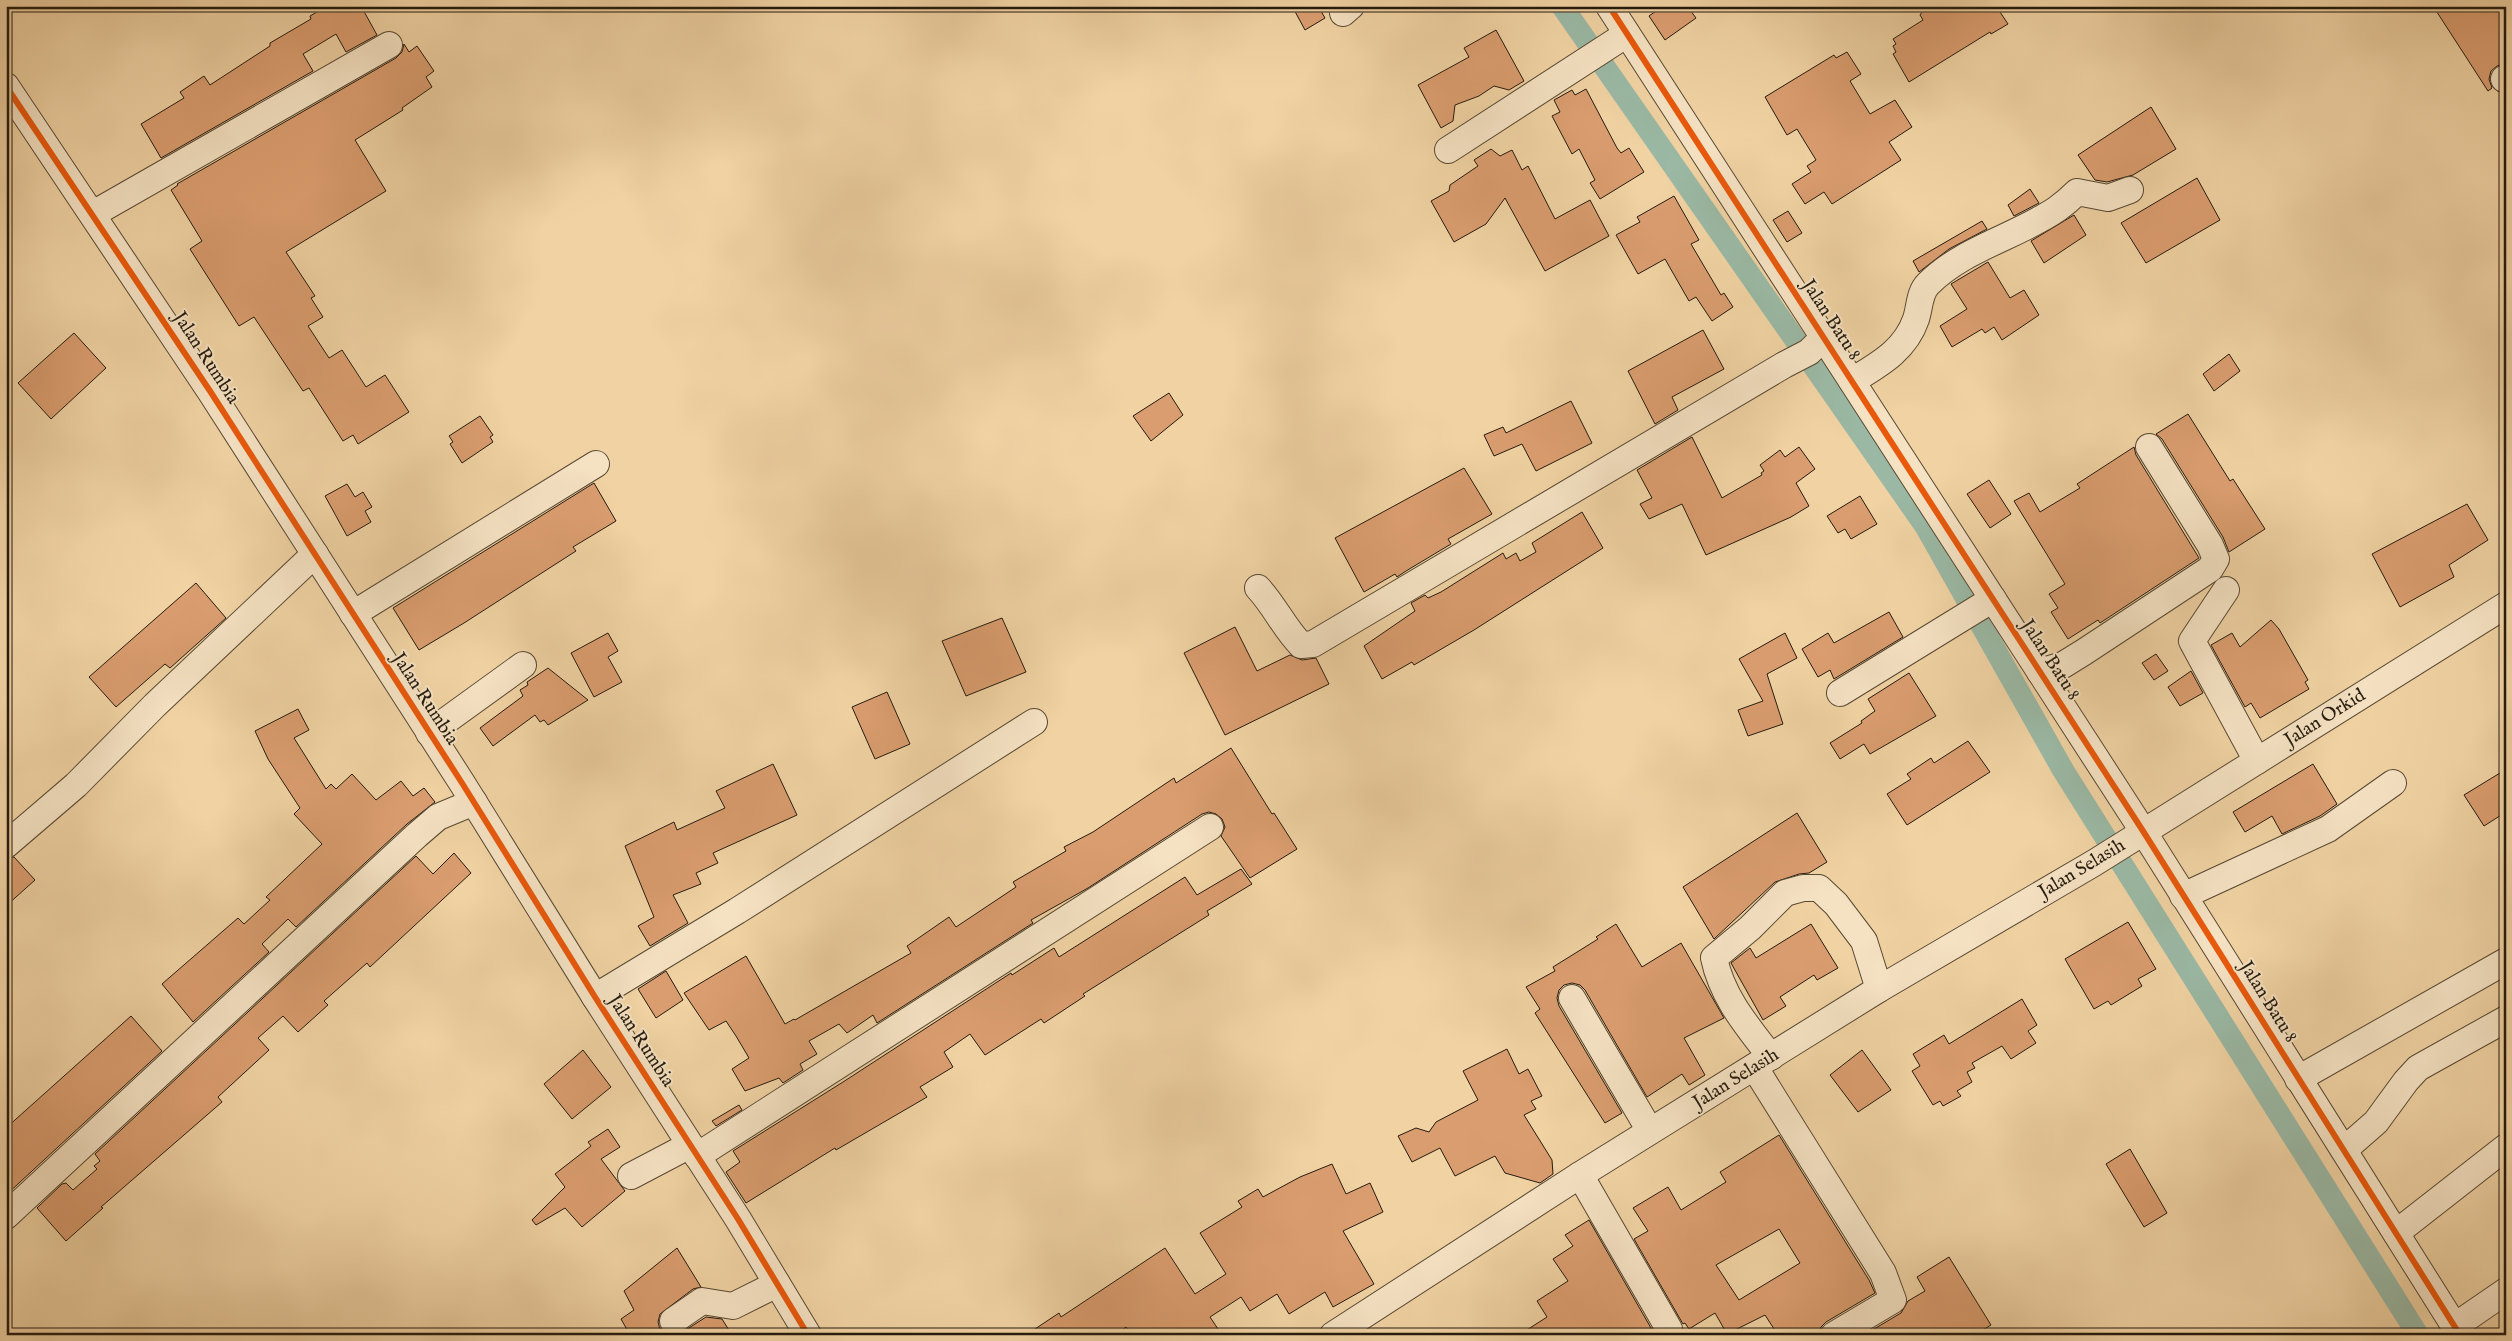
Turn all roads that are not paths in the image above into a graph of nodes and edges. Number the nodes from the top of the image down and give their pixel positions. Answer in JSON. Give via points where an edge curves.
{"nodes":[{"id":1,"x":1609,"y":6,"type":"edge"},
{"id":2,"x":1627,"y":34,"type":"junction"},
{"id":3,"x":389,"y":45,"type":"dead end"},
{"id":4,"x":6,"y":86,"type":"edge"},
{"id":5,"x":1448,"y":150,"type":"dead end"},
{"id":6,"x":2130,"y":190,"type":"dead end"},
{"id":7,"x":94,"y":214,"type":"junction"},
{"id":8,"x":1817,"y":344,"type":"junction"},
{"id":9,"x":1852,"y":381,"type":"junction"},
{"id":10,"x":2149,"y":447,"type":"dead end"},
{"id":11,"x":596,"y":464,"type":"dead end"},
{"id":12,"x":315,"y":554,"type":"junction"},
{"id":13,"x":1258,"y":588,"type":"dead end"},
{"id":14,"x":2226,"y":590,"type":"dead end"},
{"id":15,"x":1985,"y":604,"type":"junction"},
{"id":16,"x":2506,"y":605,"type":"edge"},
{"id":17,"x":353,"y":614,"type":"junction"},
{"id":18,"x":523,"y":665,"type":"dead end"},
{"id":19,"x":2040,"y":672,"type":"junction"},
{"id":20,"x":1840,"y":693,"type":"dead end"},
{"id":21,"x":1034,"y":722,"type":"dead end"},
{"id":22,"x":429,"y":733,"type":"junction"},
{"id":23,"x":2257,"y":760,"type":"junction"},
{"id":24,"x":2393,"y":783,"type":"dead end"},
{"id":25,"x":474,"y":802,"type":"junction"},
{"id":26,"x":1210,"y":826,"type":"dead end"},
{"id":27,"x":2135,"y":837,"type":"junction"},
{"id":28,"x":6,"y":846,"type":"edge"},
{"id":29,"x":2183,"y":896,"type":"junction"},
{"id":30,"x":2506,"y":961,"type":"edge"},
{"id":31,"x":1879,"y":989,"type":"junction"},
{"id":32,"x":595,"y":998,"type":"junction"},
{"id":33,"x":1572,"y":998,"type":"dead end"},
{"id":34,"x":2506,"y":1019,"type":"edge"},
{"id":35,"x":1763,"y":1062,"type":"junction"},
{"id":36,"x":2298,"y":1078,"type":"junction"},
{"id":37,"x":1650,"y":1132,"type":"junction"},
{"id":38,"x":2506,"y":1147,"type":"edge"},
{"id":39,"x":2344,"y":1150,"type":"junction"},
{"id":40,"x":694,"y":1151,"type":"junction"},
{"id":41,"x":1580,"y":1175,"type":"junction"},
{"id":42,"x":631,"y":1176,"type":"dead end"},
{"id":43,"x":6,"y":1216,"type":"edge"},
{"id":44,"x":2396,"y":1233,"type":"junction"},
{"id":45,"x":777,"y":1284,"type":"junction"},
{"id":46,"x":2506,"y":1291,"type":"edge"},
{"id":47,"x":673,"y":1321,"type":"dead end"},
{"id":48,"x":1669,"y":1329,"type":"dead end"},
{"id":49,"x":2458,"y":1330,"type":"edge"},
{"id":50,"x":808,"y":1335,"type":"edge"},
{"id":51,"x":1333,"y":1335,"type":"edge"},
{"id":52,"x":1834,"y":1335,"type":"edge"}],
"edges":[{"from":1,"to":2,"type":"street","name":"Jalan Batu 8"},
{"from":2,"to":5,"type":"street"},
{"from":2,"to":8,"type":"street","name":"Jalan Batu 8"},
{"from":3,"to":7,"type":"street"},
{"from":4,"to":7,"type":"street","name":"Jalan Rumbia"},
{"from":6,"to":9,"type":"street","via":[[2108,198],[2077,192],[2057,209],[1954,264],[1927,285],[1906,340],[1891,357]]},
{"from":7,"to":12,"type":"street","name":"Jalan Rumbia"},
{"from":8,"to":9,"type":"street","name":"Jalan Batu 8"},
{"from":8,"to":13,"type":"street","via":[[1313,644],[1301,645],[1289,633],[1273,605]]},
{"from":9,"to":15,"type":"street","name":"Jalan Batu 8"},
{"from":10,"to":19,"type":"street","via":[[2216,560],[2210,569],[2084,652]]},
{"from":11,"to":17,"type":"street"},
{"from":12,"to":17,"type":"street","name":"Jalan Rumbia"},
{"from":12,"to":28,"type":"street","via":[[155,705],[76,785]]},
{"from":14,"to":23,"type":"street","via":[[2192,641]]},
{"from":15,"to":19,"type":"street","name":"Jalan Batu 8"},
{"from":15,"to":20,"type":"street"},
{"from":16,"to":23,"type":"street","name":"Jalan Orkid"},
{"from":17,"to":22,"type":"street","name":"Jalan Rumbia"},
{"from":18,"to":22,"type":"street"},
{"from":19,"to":27,"type":"street","name":"Jalan Batu 8"},
{"from":21,"to":32,"type":"street"},
{"from":22,"to":25,"type":"street","name":"Jalan Rumbia"},
{"from":23,"to":27,"type":"street","name":"Jalan Orkid"},
{"from":24,"to":29,"type":"street","via":[[2328,829]]},
{"from":25,"to":32,"type":"street","name":"Jalan Rumbia"},
{"from":25,"to":43,"type":"street","via":[[438,817],[417,834]]},
{"from":26,"to":40,"type":"street"},
{"from":27,"to":29,"type":"street","name":"Jalan Batu 8"},
{"from":27,"to":31,"type":"street","name":"Jalan Selasih"},
{"from":29,"to":36,"type":"street","name":"Jalan Batu 8"},
{"from":30,"to":36,"type":"street"},
{"from":31,"to":35,"type":"street","name":"Jalan Selasih"},
{"from":31,"to":35,"type":"street","via":[[1864,941],[1836,904],[1819,888],[1784,893],[1750,928],[1714,958],[1718,978]]},
{"from":32,"to":40,"type":"street","name":"Jalan Rumbia"},
{"from":33,"to":37,"type":"street"},
{"from":34,"to":39,"type":"street","via":[[2418,1068],[2376,1122]]},
{"from":35,"to":37,"type":"street","name":"Jalan Selasih"},
{"from":35,"to":52,"type":"street","via":[[1883,1273],[1893,1300]]},
{"from":36,"to":39,"type":"street","name":"Jalan Batu 8"},
{"from":37,"to":41,"type":"street","name":"Jalan Selasih"},
{"from":38,"to":44,"type":"street"},
{"from":39,"to":44,"type":"street","name":"Jalan Batu 8"},
{"from":40,"to":42,"type":"street"},
{"from":40,"to":45,"type":"street","name":"Jalan Rumbia"},
{"from":41,"to":48,"type":"street"},
{"from":41,"to":51,"type":"street","name":"Jalan Selasih"},
{"from":44,"to":49,"type":"street","name":"Jalan Batu 8"},
{"from":45,"to":47,"type":"street","via":[[733,1306],[702,1301]]},
{"from":45,"to":50,"type":"street","name":"Jalan Rumbia"},
{"from":46,"to":49,"type":"street"}]}
